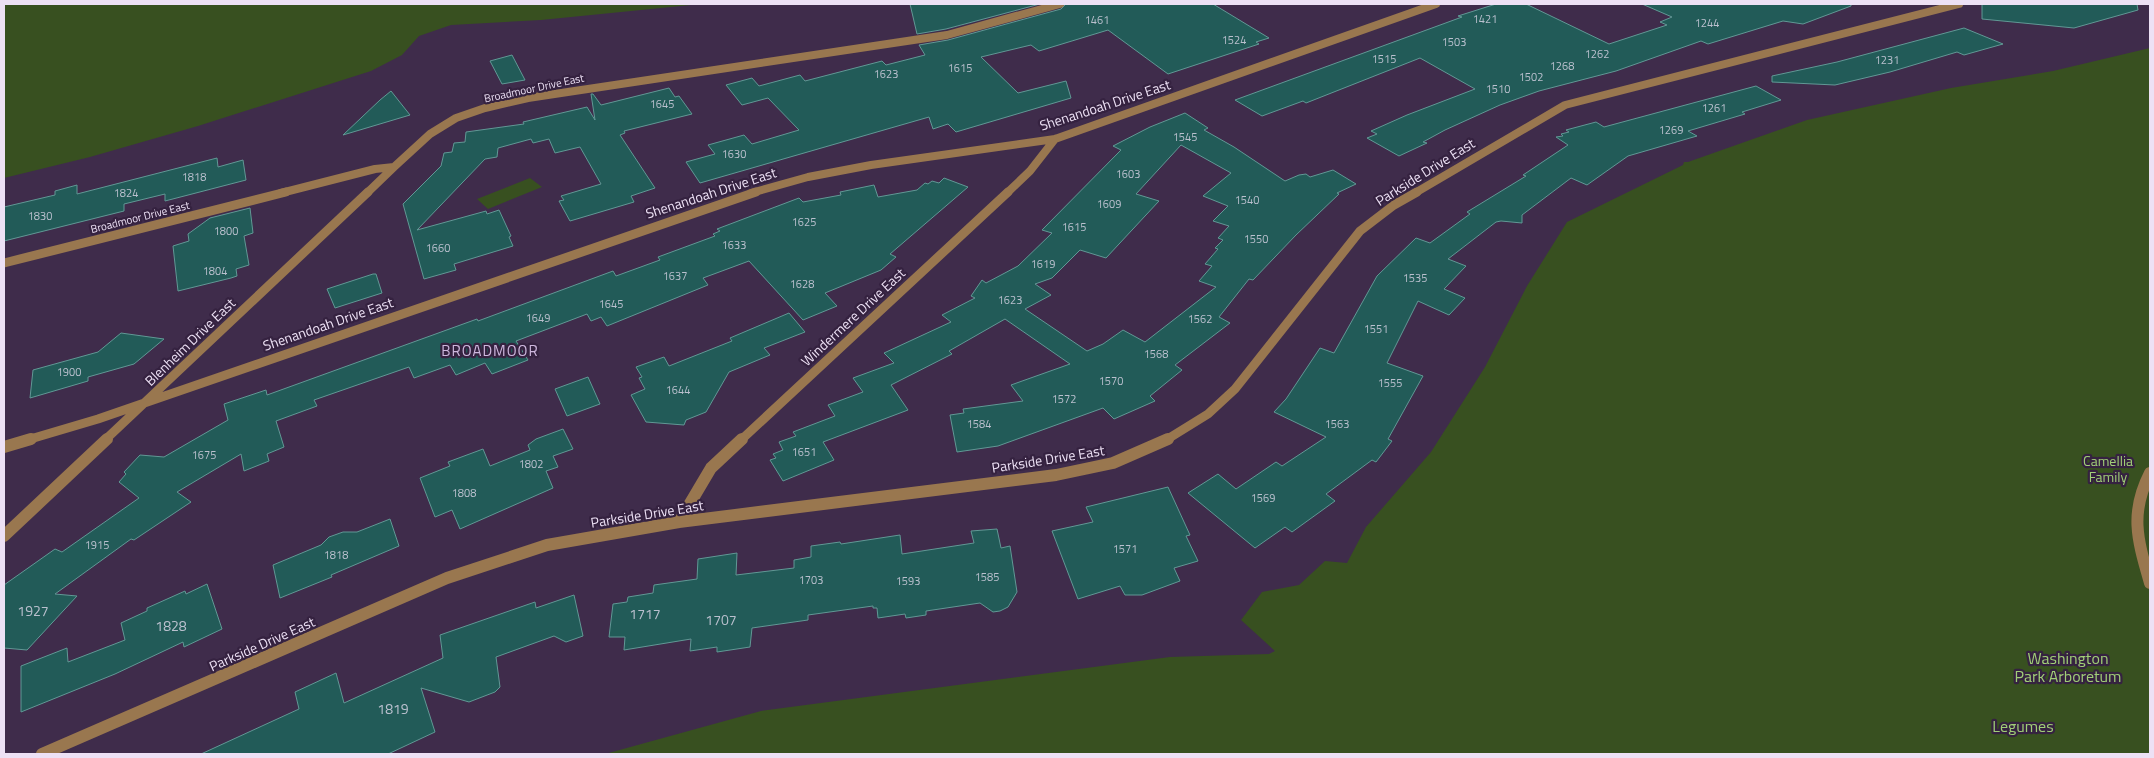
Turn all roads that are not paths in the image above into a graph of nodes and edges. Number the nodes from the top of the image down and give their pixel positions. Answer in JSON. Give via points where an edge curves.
{"nodes":[{"id":1,"x":1060,"y":4,"type":"edge"},
{"id":2,"x":1436,"y":4,"type":"edge"},
{"id":3,"x":1959,"y":4,"type":"edge"},
{"id":4,"x":1055,"y":139,"type":"junction"},
{"id":5,"x":394,"y":167,"type":"junction"},
{"id":6,"x":4,"y":263,"type":"edge"},
{"id":7,"x":148,"y":401,"type":"junction"},
{"id":8,"x":4,"y":446,"type":"edge"},
{"id":9,"x":2150,"y":473,"type":"edge"},
{"id":10,"x":679,"y":522,"type":"junction"},
{"id":11,"x":4,"y":536,"type":"edge"},
{"id":12,"x":2150,"y":583,"type":"edge"},
{"id":13,"x":42,"y":754,"type":"edge"}],
"edges":[{"from":1,"to":5,"type":"street","name":"Broadmoor Drive East","via":[[947,35],[572,90],[502,104],[456,118],[436,130]]},
{"from":2,"to":4,"type":"street","name":"Shenandoah Drive East"},
{"from":3,"to":10,"type":"street","name":"Parkside Drive East","via":[[1590,98],[1550,113],[1394,205],[1360,231],[1235,389],[1208,414],[1162,443],[1113,463],[1056,475]]},
{"from":4,"to":7,"type":"street","name":"Shenandoah Drive East","via":[[871,165],[808,177],[747,194]]},
{"from":4,"to":10,"type":"street","name":"Windermere Drive East","via":[[1030,171],[711,468]]},
{"from":5,"to":6,"type":"street","name":"Broadmoor Drive East","via":[[375,169]]},
{"from":5,"to":7,"type":"street","name":"Blenheim Drive East"},
{"from":7,"to":8,"type":"street","name":"Shenandoah Drive East"},
{"from":7,"to":11,"type":"street","name":"Blenheim Drive East"},
{"from":9,"to":12,"type":"street","via":[[2140,492],[2135,512]]},
{"from":10,"to":13,"type":"street","name":"Parkside Drive East","via":[[547,545],[447,578]]}]}
